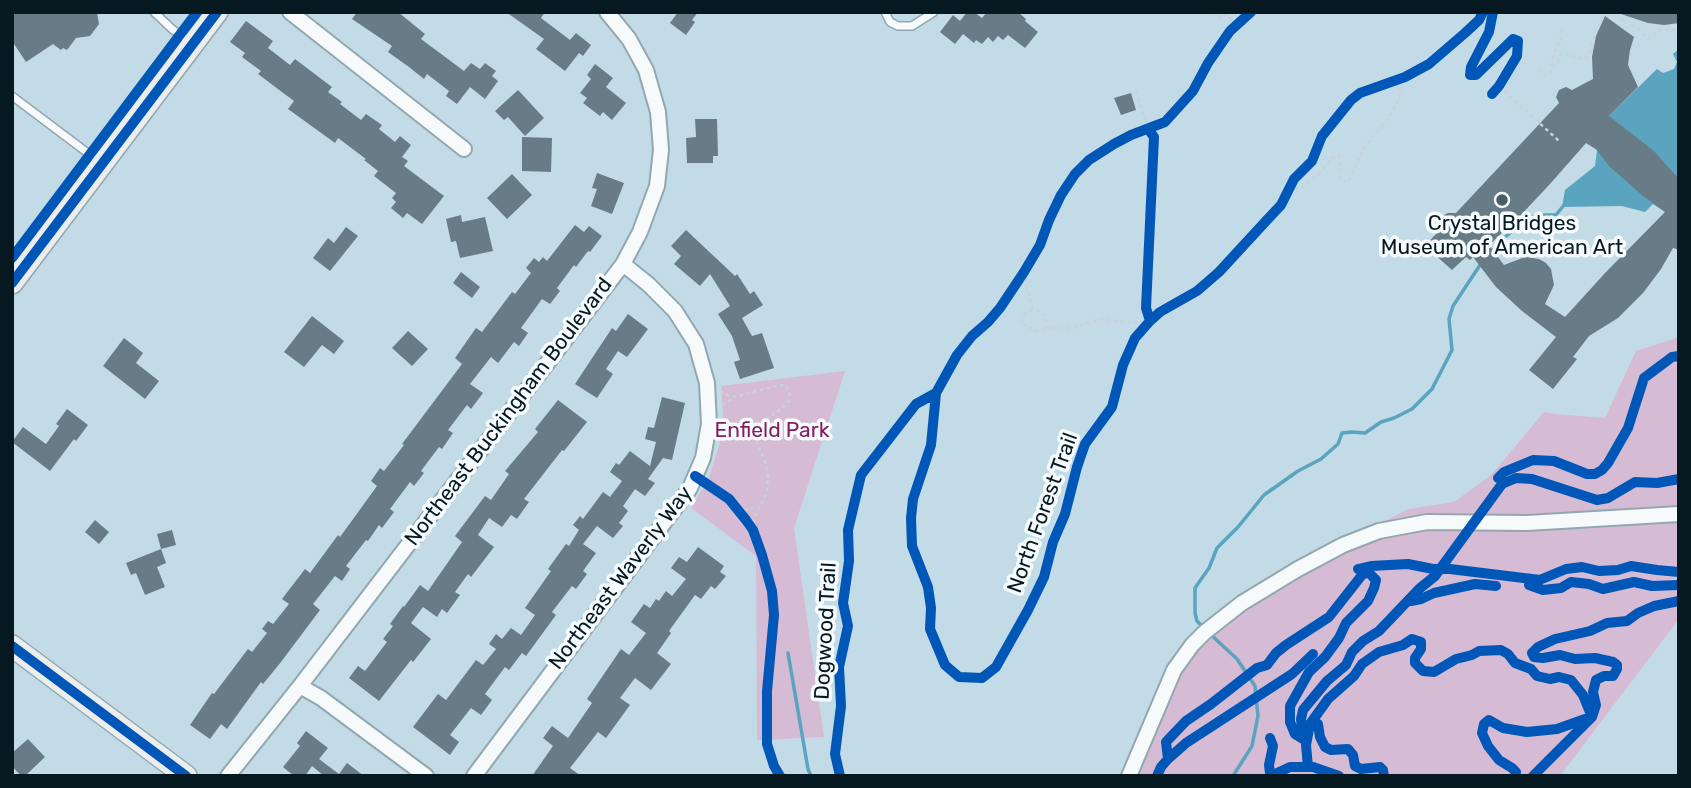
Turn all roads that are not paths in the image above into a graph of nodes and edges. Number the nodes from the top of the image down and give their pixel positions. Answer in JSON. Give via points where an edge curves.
{"nodes":[{"id":1,"x":154,"y":12,"type":"edge"},
{"id":2,"x":218,"y":12,"type":"edge"},
{"id":3,"x":290,"y":12,"type":"edge"},
{"id":4,"x":607,"y":12,"type":"edge"},
{"id":5,"x":885,"y":12,"type":"edge"},
{"id":6,"x":934,"y":12,"type":"edge"},
{"id":7,"x":193,"y":44,"type":"junction"},
{"id":8,"x":12,"y":96,"type":"edge"},
{"id":9,"x":464,"y":149,"type":"dead end"},
{"id":10,"x":102,"y":164,"type":"junction"},
{"id":11,"x":623,"y":264,"type":"junction"},
{"id":12,"x":12,"y":283,"type":"edge"},
{"id":13,"x":1679,"y":514,"type":"edge"},
{"id":14,"x":13,"y":648,"type":"edge"},
{"id":15,"x":300,"y":686,"type":"junction"},
{"id":16,"x":186,"y":776,"type":"edge"},
{"id":17,"x":228,"y":776,"type":"edge"},
{"id":18,"x":426,"y":776,"type":"edge"},
{"id":19,"x":474,"y":776,"type":"edge"},
{"id":20,"x":1129,"y":776,"type":"edge"}],
"edges":[{"from":1,"to":7,"type":"lane"},
{"from":2,"to":7,"type":"street"},
{"from":3,"to":9,"type":"street"},
{"from":4,"to":11,"type":"street","name":"Northeast Buckingham Boulevard","via":[[646,70],[661,150],[657,186]]},
{"from":5,"to":6,"type":"lane","via":[[890,22],[912,26]]},
{"from":7,"to":10,"type":"street"},
{"from":8,"to":10,"type":"lane"},
{"from":10,"to":12,"type":"street"},
{"from":11,"to":15,"type":"street","name":"Northeast Buckingham Boulevard"},
{"from":11,"to":19,"type":"street","name":"Northeast Waverly Way","via":[[675,311],[696,344],[707,383],[709,424],[703,458],[690,488]]},
{"from":13,"to":20,"type":"street","via":[[1569,522],[1427,522],[1379,531],[1343,545],[1242,603],[1205,632],[1174,670]]},
{"from":14,"to":16,"type":"street"},
{"from":15,"to":17,"type":"street","name":"Northeast Buckingham Boulevard"},
{"from":15,"to":18,"type":"street"}]}
